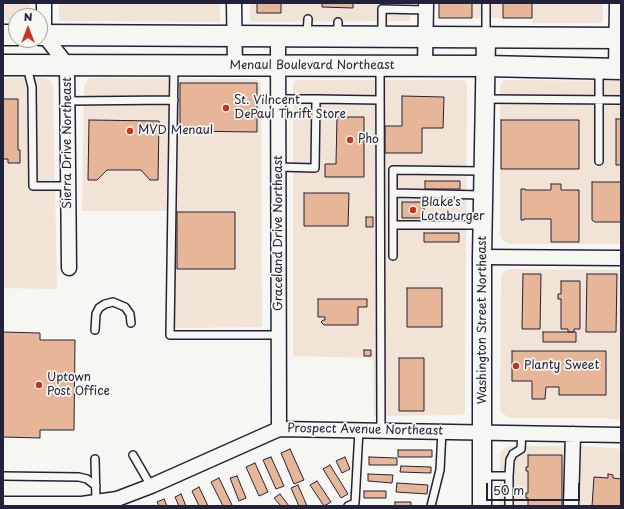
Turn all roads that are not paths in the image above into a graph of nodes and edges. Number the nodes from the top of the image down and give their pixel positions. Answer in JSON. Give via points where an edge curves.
{"nodes":[{"id":1,"x":234,"y":3,"type":"edge"},
{"id":2,"x":486,"y":3,"type":"edge"},
{"id":3,"x":617,"y":3,"type":"edge"},
{"id":4,"x":426,"y":6,"type":"edge"},
{"id":5,"x":48,"y":35,"type":"edge"},
{"id":6,"x":234,"y":35,"type":"junction"},
{"id":7,"x":278,"y":36,"type":"junction"},
{"id":8,"x":382,"y":37,"type":"junction"},
{"id":9,"x":425,"y":37,"type":"junction"},
{"id":10,"x":486,"y":38,"type":"junction"},
{"id":11,"x":619,"y":38,"type":"edge"},
{"id":12,"x":48,"y":42,"type":"edge"},
{"id":13,"x":3,"y":65,"type":"edge"},
{"id":14,"x":26,"y":65,"type":"junction"},
{"id":15,"x":67,"y":65,"type":"junction"},
{"id":16,"x":174,"y":65,"type":"junction"},
{"id":17,"x":235,"y":66,"type":"junction"},
{"id":18,"x":485,"y":66,"type":"junction"},
{"id":19,"x":278,"y":67,"type":"junction"},
{"id":20,"x":380,"y":67,"type":"junction"},
{"id":21,"x":425,"y":67,"type":"junction"},
{"id":22,"x":612,"y":68,"type":"edge"},
{"id":23,"x":278,"y":98,"type":"junction"},
{"id":24,"x":316,"y":99,"type":"junction"},
{"id":25,"x":485,"y":99,"type":"junction"},
{"id":26,"x":174,"y":100,"type":"junction"},
{"id":27,"x":380,"y":100,"type":"junction"},
{"id":28,"x":599,"y":100,"type":"junction"},
{"id":29,"x":621,"y":100,"type":"edge"},
{"id":30,"x":68,"y":101,"type":"junction"},
{"id":31,"x":599,"y":161,"type":"dead end"},
{"id":32,"x":279,"y":167,"type":"junction"},
{"id":33,"x":380,"y":170,"type":"junction"},
{"id":34,"x":392,"y":170,"type":"junction"},
{"id":35,"x":484,"y":171,"type":"junction"},
{"id":36,"x":68,"y":186,"type":"junction"},
{"id":37,"x":393,"y":194,"type":"junction"},
{"id":38,"x":483,"y":195,"type":"junction"},
{"id":39,"x":393,"y":225,"type":"junction"},
{"id":40,"x":483,"y":225,"type":"junction"},
{"id":41,"x":380,"y":241,"type":"junction"},
{"id":42,"x":393,"y":242,"type":"junction"},
{"id":43,"x":393,"y":256,"type":"dead end"},
{"id":44,"x":482,"y":257,"type":"junction"},
{"id":45,"x":621,"y":258,"type":"edge"},
{"id":46,"x":69,"y":268,"type":"dead end"},
{"id":47,"x":131,"y":323,"type":"dead end"},
{"id":48,"x":96,"y":330,"type":"dead end"},
{"id":49,"x":279,"y":335,"type":"junction"},
{"id":50,"x":279,"y":429,"type":"junction"},
{"id":51,"x":359,"y":430,"type":"junction"},
{"id":52,"x":381,"y":430,"type":"junction"},
{"id":53,"x":442,"y":431,"type":"junction"},
{"id":54,"x":483,"y":432,"type":"junction"},
{"id":55,"x":522,"y":433,"type":"junction"},
{"id":56,"x":573,"y":434,"type":"junction"},
{"id":57,"x":621,"y":435,"type":"edge"},
{"id":58,"x":133,"y":455,"type":"dead end"},
{"id":59,"x":95,"y":459,"type":"dead end"},
{"id":60,"x":3,"y":476,"type":"edge"},
{"id":61,"x":482,"y":476,"type":"junction"},
{"id":62,"x":510,"y":476,"type":"junction"},
{"id":63,"x":96,"y":486,"type":"junction"},
{"id":64,"x":151,"y":486,"type":"junction"},
{"id":65,"x":96,"y":502,"type":"junction"},
{"id":66,"x":117,"y":502,"type":"edge"},
{"id":67,"x":3,"y":504,"type":"edge"},
{"id":68,"x":59,"y":505,"type":"edge"},
{"id":69,"x":352,"y":505,"type":"edge"},
{"id":70,"x":431,"y":506,"type":"edge"},
{"id":71,"x":482,"y":506,"type":"edge"},
{"id":72,"x":509,"y":506,"type":"edge"},
{"id":73,"x":571,"y":506,"type":"edge"}],
"edges":[{"from":1,"to":6,"type":"street"},
{"from":2,"to":10,"type":"lane"},
{"from":3,"to":11,"type":"street"},
{"from":4,"to":8,"type":"lane","via":[[382,9]]},
{"from":4,"to":9,"type":"street"},
{"from":5,"to":6,"type":"main road"},
{"from":6,"to":7,"type":"main road"},
{"from":6,"to":17,"type":"street"},
{"from":7,"to":8,"type":"main road","via":[[308,28],[338,29]]},
{"from":7,"to":19,"type":"street","name":"Graceland Drive Northeast"},
{"from":8,"to":9,"type":"main road"},
{"from":9,"to":10,"type":"main road"},
{"from":9,"to":21,"type":"street"},
{"from":10,"to":11,"type":"main road"},
{"from":10,"to":18,"type":"street","name":"Washington Street Northeast"},
{"from":11,"to":22,"type":"street"},
{"from":12,"to":15,"type":"street","name":"Sierra Drive Northeast"},
{"from":13,"to":14,"type":"main road","name":"Menaul Boulevard Northeast"},
{"from":14,"to":15,"type":"main road","name":"Menaul Boulevard Northeast"},
{"from":14,"to":36,"type":"lane","via":[[32,87],[33,186]]},
{"from":15,"to":16,"type":"main road","name":"Menaul Boulevard Northeast"},
{"from":15,"to":30,"type":"street","name":"Sierra Drive Northeast"},
{"from":16,"to":17,"type":"main road","name":"Menaul Boulevard Northeast"},
{"from":16,"to":26,"type":"lane"},
{"from":17,"to":19,"type":"main road","name":"Menaul Boulevard Northeast"},
{"from":18,"to":21,"type":"main road","name":"Menaul Boulevard Northeast"},
{"from":18,"to":22,"type":"main road","name":"Menaul Boulevard Northeast"},
{"from":18,"to":25,"type":"street","name":"Washington Street Northeast"},
{"from":19,"to":20,"type":"main road","name":"Menaul Boulevard Northeast"},
{"from":19,"to":23,"type":"street","name":"Graceland Drive Northeast"},
{"from":20,"to":21,"type":"main road","name":"Menaul Boulevard Northeast"},
{"from":20,"to":27,"type":"lane"},
{"from":22,"to":28,"type":"lane"},
{"from":23,"to":24,"type":"lane"},
{"from":23,"to":32,"type":"street","name":"Graceland Drive Northeast"},
{"from":24,"to":27,"type":"lane"},
{"from":24,"to":32,"type":"lane","via":[[316,168]]},
{"from":25,"to":28,"type":"lane"},
{"from":25,"to":35,"type":"street","name":"Washington Street Northeast"},
{"from":26,"to":30,"type":"lane"},
{"from":26,"to":49,"type":"lane","via":[[170,335]]},
{"from":27,"to":33,"type":"lane"},
{"from":28,"to":29,"type":"lane"},
{"from":28,"to":31,"type":"lane"},
{"from":30,"to":36,"type":"street","name":"Sierra Drive Northeast"},
{"from":32,"to":49,"type":"street","name":"Graceland Drive Northeast"},
{"from":33,"to":34,"type":"lane"},
{"from":33,"to":41,"type":"lane"},
{"from":34,"to":35,"type":"lane"},
{"from":34,"to":37,"type":"lane"},
{"from":35,"to":38,"type":"street","name":"Washington Street Northeast"},
{"from":36,"to":46,"type":"street","name":"Sierra Drive Northeast"},
{"from":37,"to":38,"type":"lane"},
{"from":37,"to":39,"type":"lane"},
{"from":38,"to":40,"type":"street","name":"Washington Street Northeast"},
{"from":39,"to":40,"type":"lane"},
{"from":39,"to":42,"type":"lane"},
{"from":40,"to":44,"type":"street","name":"Washington Street Northeast"},
{"from":41,"to":42,"type":"lane"},
{"from":41,"to":52,"type":"lane"},
{"from":42,"to":43,"type":"lane"},
{"from":44,"to":45,"type":"street"},
{"from":44,"to":54,"type":"street","name":"Washington Street Northeast"},
{"from":47,"to":48,"type":"lane","via":[[130,314],[125,307],[113,302],[99,308],[96,314]]},
{"from":49,"to":50,"type":"street","name":"Graceland Drive Northeast"},
{"from":50,"to":51,"type":"street","name":"Prospect Avenue Northeast"},
{"from":50,"to":64,"type":"street","name":"Prospect Avenue Northeast"},
{"from":51,"to":52,"type":"street","name":"Prospect Avenue Northeast"},
{"from":51,"to":69,"type":"lane"},
{"from":52,"to":53,"type":"street","name":"Prospect Avenue Northeast"},
{"from":53,"to":54,"type":"street","name":"Prospect Avenue Northeast"},
{"from":53,"to":70,"type":"lane","via":[[440,470]]},
{"from":54,"to":55,"type":"street","name":"Prospect Avenue Northeast"},
{"from":54,"to":61,"type":"street","name":"Washington Street Northeast"},
{"from":55,"to":56,"type":"street","name":"Prospect Avenue Northeast"},
{"from":55,"to":62,"type":"lane","via":[[521,449],[513,454],[510,460]]},
{"from":56,"to":57,"type":"street","name":"Prospect Avenue Northeast"},
{"from":56,"to":73,"type":"street"},
{"from":58,"to":64,"type":"lane"},
{"from":59,"to":63,"type":"lane"},
{"from":60,"to":63,"type":"lane","via":[[79,477]]},
{"from":61,"to":62,"type":"lane"},
{"from":61,"to":71,"type":"street","name":"Washington Street Northeast"},
{"from":62,"to":72,"type":"lane"},
{"from":63,"to":65,"type":"lane"},
{"from":64,"to":66,"type":"street","name":"Prospect Avenue Northeast"},
{"from":65,"to":66,"type":"street","name":"Prospect Avenue Northeast"},
{"from":65,"to":68,"type":"street","name":"Prospect Avenue Northeast"},
{"from":67,"to":68,"type":"street","name":"Prospect Avenue Northeast"}]}
